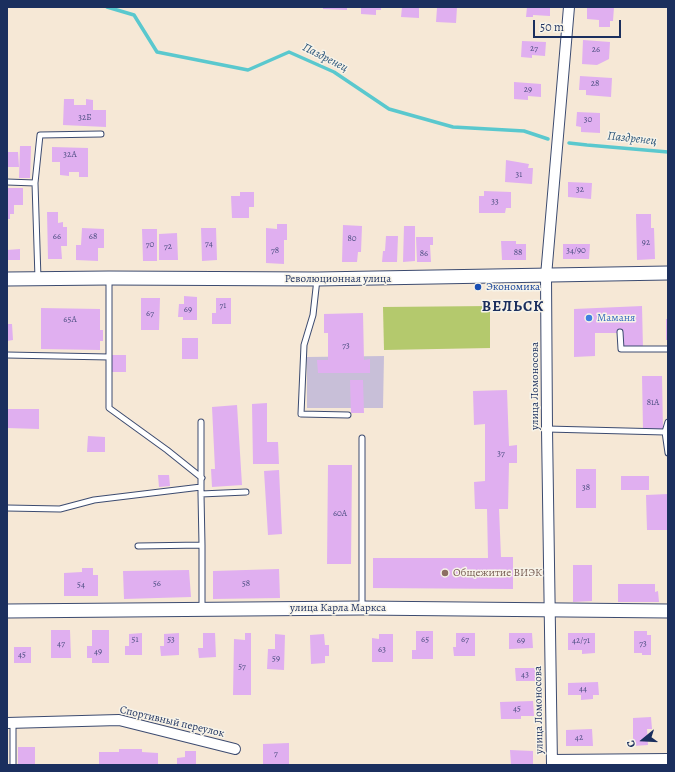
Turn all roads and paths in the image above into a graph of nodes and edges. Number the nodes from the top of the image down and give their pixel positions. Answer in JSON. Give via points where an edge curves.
{"nodes":[{"id":1,"x":569,"y":7,"type":"edge"},
{"id":2,"x":101,"y":134,"type":"dead end"},
{"id":3,"x":7,"y":182,"type":"edge"},
{"id":4,"x":34,"y":183,"type":"junction"},
{"id":5,"x":668,"y":273,"type":"edge"},
{"id":6,"x":546,"y":276,"type":"junction"},
{"id":7,"x":109,"y":278,"type":"junction"},
{"id":8,"x":7,"y":279,"type":"edge"},
{"id":9,"x":38,"y":279,"type":"junction"},
{"id":10,"x":317,"y":279,"type":"junction"},
{"id":11,"x":620,"y":332,"type":"dead end"},
{"id":12,"x":668,"y":349,"type":"edge"},
{"id":13,"x":7,"y":355,"type":"edge"},
{"id":14,"x":109,"y":357,"type":"junction"},
{"id":15,"x":348,"y":415,"type":"dead end"},
{"id":16,"x":202,"y":422,"type":"dead end"},
{"id":17,"x":668,"y":422,"type":"edge"},
{"id":18,"x":547,"y":429,"type":"junction"},
{"id":19,"x":665,"y":432,"type":"junction"},
{"id":20,"x":362,"y":438,"type":"dead end"},
{"id":21,"x":668,"y":453,"type":"edge"},
{"id":22,"x":202,"y":478,"type":"junction"},
{"id":23,"x":202,"y":487,"type":"junction"},
{"id":24,"x":246,"y":492,"type":"dead end"},
{"id":25,"x":202,"y":494,"type":"junction"},
{"id":26,"x":7,"y":508,"type":"edge"},
{"id":27,"x":202,"y":545,"type":"junction"},
{"id":28,"x":138,"y":546,"type":"dead end"},
{"id":29,"x":362,"y":608,"type":"junction"},
{"id":30,"x":202,"y":609,"type":"junction"},
{"id":31,"x":550,"y":609,"type":"junction"},
{"id":32,"x":7,"y":611,"type":"edge"},
{"id":33,"x":668,"y":611,"type":"edge"},
{"id":34,"x":10,"y":723,"type":"edge"},
{"id":35,"x":235,"y":749,"type":"dead end"},
{"id":36,"x":668,"y":759,"type":"edge"},
{"id":37,"x":552,"y":762,"type":"edge"},
{"id":38,"x":13,"y":765,"type":"edge"}],
"edges":[{"from":1,"to":6,"type":"street","name":"улица Ломоносова"},
{"from":2,"to":4,"type":"lane","via":[[40,135]]},
{"from":3,"to":4,"type":"lane"},
{"from":4,"to":9,"type":"lane"},
{"from":5,"to":6,"type":"street","name":"Революционная улица"},
{"from":6,"to":10,"type":"street","name":"Революционная улица"},
{"from":6,"to":18,"type":"street","name":"улица Ломоносова"},
{"from":7,"to":9,"type":"street","name":"Революционная улица"},
{"from":7,"to":10,"type":"street","name":"Революционная улица"},
{"from":7,"to":14,"type":"lane"},
{"from":8,"to":9,"type":"street","name":"Революционная улица"},
{"from":10,"to":15,"type":"lane","via":[[313,315],[304,344],[301,414]]},
{"from":11,"to":12,"type":"lane","via":[[621,350]]},
{"from":13,"to":14,"type":"lane"},
{"from":14,"to":22,"type":"lane","via":[[109,408]]},
{"from":16,"to":22,"type":"lane"},
{"from":17,"to":19,"type":"lane"},
{"from":18,"to":19,"type":"lane"},
{"from":18,"to":31,"type":"street","name":"улица Ломоносова"},
{"from":19,"to":21,"type":"lane"},
{"from":20,"to":29,"type":"lane"},
{"from":22,"to":23,"type":"lane"},
{"from":23,"to":25,"type":"lane"},
{"from":23,"to":26,"type":"lane","via":[[94,500],[60,509]]},
{"from":24,"to":25,"type":"lane"},
{"from":25,"to":27,"type":"lane"},
{"from":27,"to":28,"type":"lane"},
{"from":27,"to":30,"type":"lane"},
{"from":29,"to":30,"type":"street","name":"улица Карла Маркса"},
{"from":29,"to":31,"type":"street","name":"улица Карла Маркса"},
{"from":30,"to":32,"type":"street","name":"улица Карла Маркса"},
{"from":31,"to":33,"type":"street","name":"улица Карла Маркса"},
{"from":31,"to":37,"type":"street","name":"улица Ломоносова"},
{"from":34,"to":35,"type":"street","name":"Спортивный переулок","via":[[119,720]]},
{"from":34,"to":38,"type":"lane"},
{"from":36,"to":37,"type":"street"}]}
